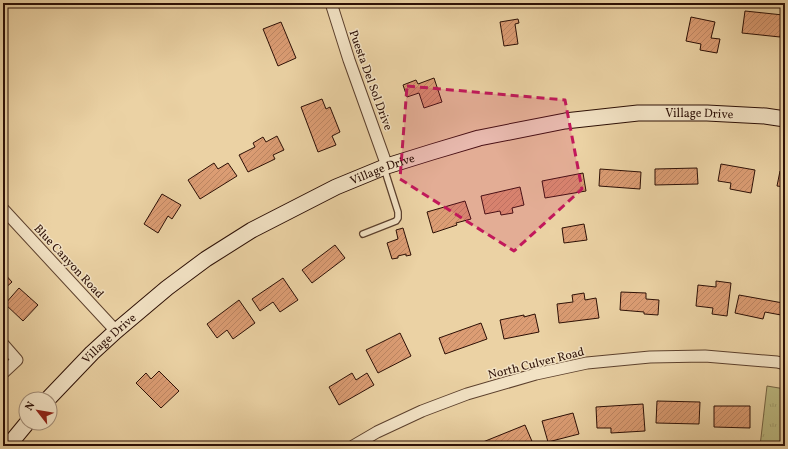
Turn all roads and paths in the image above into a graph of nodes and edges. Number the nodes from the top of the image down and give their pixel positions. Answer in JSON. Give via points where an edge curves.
{"nodes":[{"id":1,"x":331,"y":3,"type":"edge"},
{"id":2,"x":785,"y":119,"type":"edge"},
{"id":3,"x":385,"y":166,"type":"junction"},
{"id":4,"x":3,"y":208,"type":"edge"},
{"id":5,"x":363,"y":234,"type":"dead end"},
{"id":6,"x":116,"y":331,"type":"junction"},
{"id":7,"x":3,"y":344,"type":"edge"},
{"id":8,"x":785,"y":364,"type":"edge"},
{"id":9,"x":3,"y":373,"type":"edge"},
{"id":10,"x":56,"y":391,"type":"edge"},
{"id":11,"x":20,"y":431,"type":"edge"},
{"id":12,"x":8,"y":446,"type":"edge"},
{"id":13,"x":353,"y":446,"type":"edge"}],
"edges":[{"from":1,"to":3,"type":"street","name":"Puesta Del Sol Drive"},
{"from":2,"to":3,"type":"main road","name":"Village Drive","via":[[707,113],[638,113],[565,121],[479,138]]},
{"from":3,"to":5,"type":"lane","via":[[398,218]]},
{"from":3,"to":6,"type":"main road","name":"Village Drive","via":[[336,187],[252,230],[206,259]]},
{"from":4,"to":6,"type":"street","name":"Blue Canyon Road"},
{"from":6,"to":10,"type":"main road","name":"Village Drive"},
{"from":7,"to":9,"type":"street","via":[[17,360]]},
{"from":8,"to":13,"type":"street","name":"North Culver Road","via":[[705,356],[650,357],[587,363],[536,374],[467,394],[416,414]]},
{"from":11,"to":12,"type":"main road"}]}
